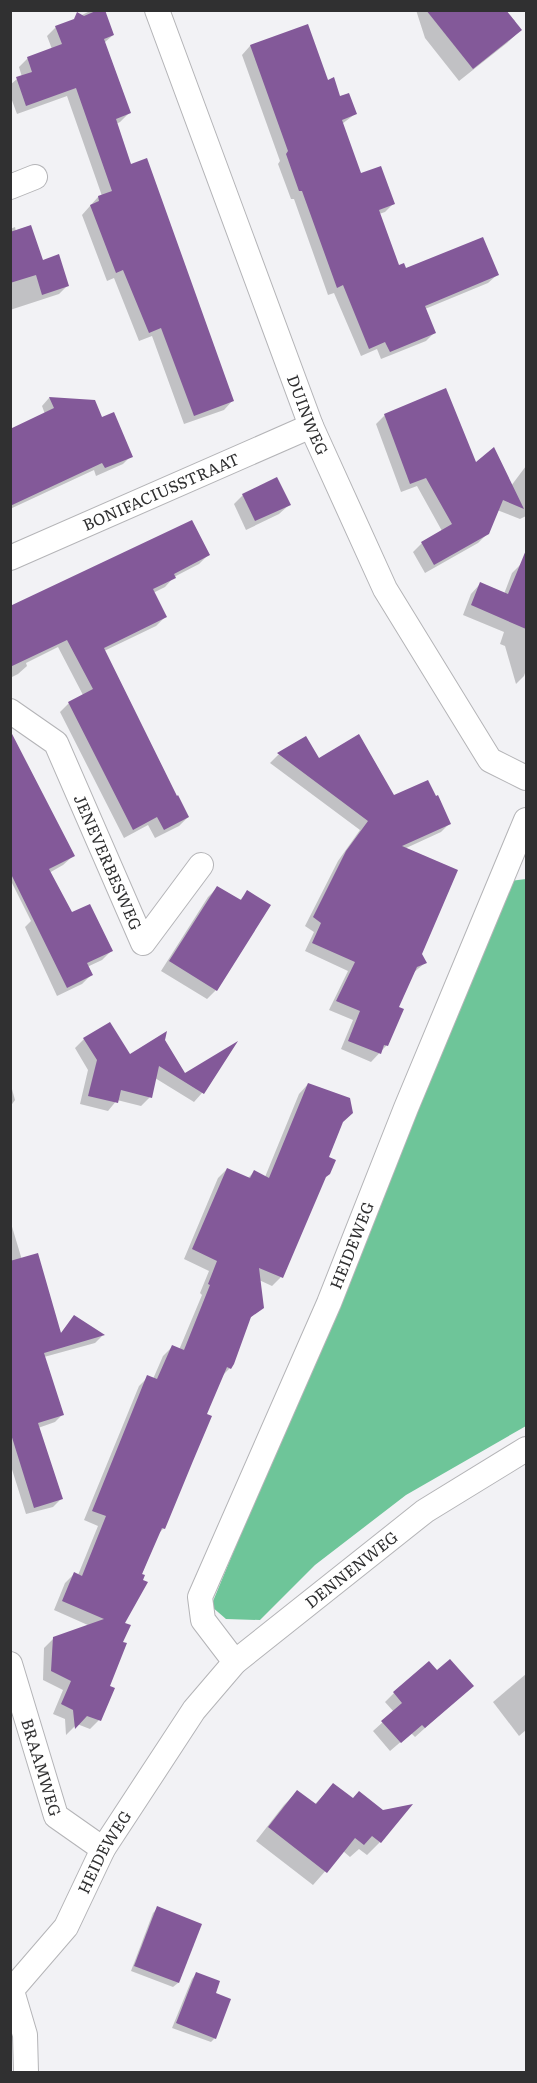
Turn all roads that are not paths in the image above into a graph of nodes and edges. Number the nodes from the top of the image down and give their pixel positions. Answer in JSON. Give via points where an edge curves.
{"nodes":[{"id":1,"x":157,"y":10,"type":"edge"},
{"id":2,"x":35,"y":177,"type":"dead end"},
{"id":3,"x":10,"y":187,"type":"edge"},
{"id":4,"x":311,"y":426,"type":"junction"},
{"id":5,"x":10,"y":558,"type":"edge"},
{"id":6,"x":10,"y":711,"type":"edge"},
{"id":7,"x":526,"y":778,"type":"edge"},
{"id":8,"x":526,"y":820,"type":"edge"},
{"id":9,"x":521,"y":848,"type":"edge"},
{"id":10,"x":201,"y":865,"type":"dead end"},
{"id":11,"x":526,"y":1449,"type":"edge"},
{"id":12,"x":235,"y":1662,"type":"junction"},
{"id":13,"x":10,"y":1664,"type":"edge"},
{"id":14,"x":194,"y":1710,"type":"joint"},
{"id":15,"x":103,"y":1849,"type":"junction"},
{"id":16,"x":11,"y":1992,"type":"edge"},
{"id":17,"x":26,"y":2073,"type":"edge"}],
"edges":[{"from":1,"to":4,"type":"street","name":"DUINWEG"},
{"from":2,"to":3,"type":"street"},
{"from":4,"to":5,"type":"street","name":"BONIFACIUSSTRAAT"},
{"from":4,"to":7,"type":"street","name":"DUINWEG","via":[[385,589],[490,760]]},
{"from":6,"to":10,"type":"street","name":"JENEVERBESWEG","via":[[56,742],[143,943]]},
{"from":8,"to":9,"type":"street","name":"HEIDEWEG"},
{"from":9,"to":12,"type":"street","name":"HEIDEWEG","via":[[406,1108],[329,1303],[200,1597],[203,1620]]},
{"from":11,"to":12,"type":"street","name":"DENNENWEG","via":[[424,1511]]},
{"from":12,"to":14,"type":"street","name":"DENNENWEG"},
{"from":13,"to":15,"type":"street","name":"BRAAMWEG","via":[[56,1816]]},
{"from":14,"to":15,"type":"street","name":"HEIDEWEG"},
{"from":15,"to":16,"type":"street","name":"HEIDEWEG","via":[[66,1927]]},
{"from":16,"to":17,"type":"street","via":[[25,2035]]}]}
